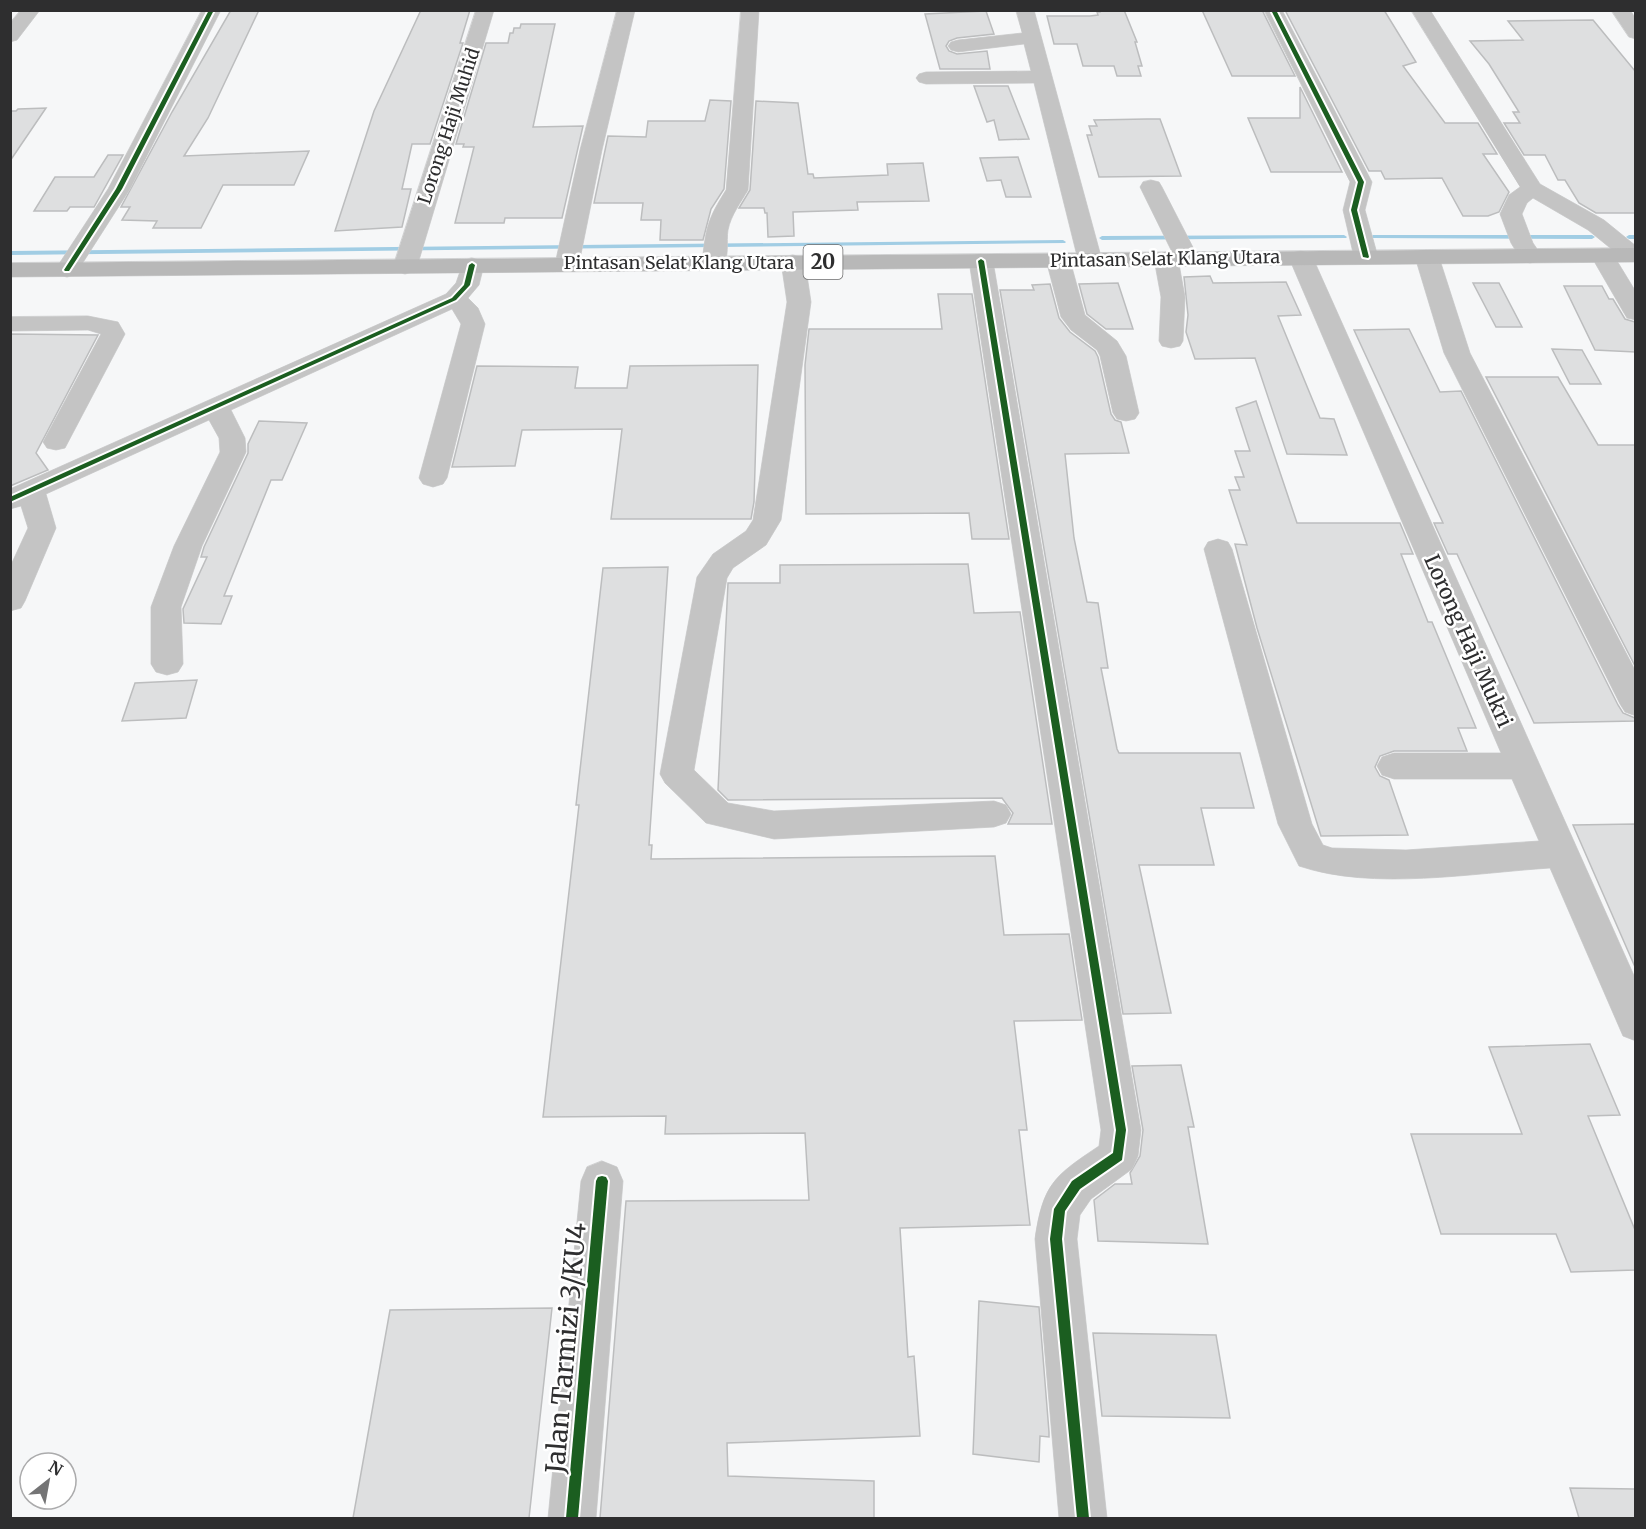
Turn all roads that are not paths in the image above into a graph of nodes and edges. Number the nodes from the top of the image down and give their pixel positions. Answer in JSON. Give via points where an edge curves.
{"nodes":[{"id":1,"x":31,"y":10,"type":"edge"},
{"id":2,"x":212,"y":10,"type":"edge"},
{"id":3,"x":485,"y":10,"type":"edge"},
{"id":4,"x":626,"y":10,"type":"edge"},
{"id":5,"x":750,"y":10,"type":"edge"},
{"id":6,"x":1024,"y":10,"type":"edge"},
{"id":7,"x":1273,"y":10,"type":"edge"},
{"id":8,"x":1420,"y":10,"type":"edge"},
{"id":9,"x":1620,"y":10,"type":"edge"},
{"id":10,"x":1635,"y":33,"type":"edge"},
{"id":11,"x":10,"y":36,"type":"edge"},
{"id":12,"x":1031,"y":38,"type":"junction"},
{"id":13,"x":958,"y":46,"type":"dead end"},
{"id":14,"x":1042,"y":77,"type":"junction"},
{"id":15,"x":926,"y":78,"type":"dead end"},
{"id":16,"x":1151,"y":187,"type":"dead end"},
{"id":17,"x":1532,"y":188,"type":"junction"},
{"id":18,"x":1524,"y":245,"type":"junction"},
{"id":19,"x":1177,"y":249,"type":"junction"},
{"id":20,"x":569,"y":253,"type":"junction"},
{"id":21,"x":715,"y":254,"type":"junction"},
{"id":22,"x":1634,"y":255,"type":"edge"},
{"id":23,"x":408,"y":256,"type":"junction"},
{"id":24,"x":1603,"y":256,"type":"junction"},
{"id":25,"x":1366,"y":257,"type":"junction"},
{"id":26,"x":1427,"y":257,"type":"junction"},
{"id":27,"x":73,"y":258,"type":"junction"},
{"id":28,"x":1301,"y":258,"type":"junction"},
{"id":29,"x":1058,"y":260,"type":"junction"},
{"id":30,"x":1090,"y":260,"type":"junction"},
{"id":31,"x":981,"y":261,"type":"junction"},
{"id":32,"x":793,"y":262,"type":"junction"},
{"id":33,"x":472,"y":265,"type":"junction"},
{"id":34,"x":10,"y":270,"type":"edge"},
{"id":35,"x":454,"y":299,"type":"junction"},
{"id":36,"x":1635,"y":313,"type":"edge"},
{"id":37,"x":10,"y":324,"type":"edge"},
{"id":38,"x":1171,"y":341,"type":"dead end"},
{"id":39,"x":216,"y":407,"type":"junction"},
{"id":40,"x":1126,"y":413,"type":"dead end"},
{"id":41,"x":56,"y":442,"type":"dead end"},
{"id":42,"x":433,"y":478,"type":"dead end"},
{"id":43,"x":21,"y":496,"type":"edge"},
{"id":44,"x":1218,"y":549,"type":"dead end"},
{"id":45,"x":10,"y":601,"type":"edge"},
{"id":46,"x":167,"y":664,"type":"dead end"},
{"id":47,"x":1635,"y":704,"type":"edge"},
{"id":48,"x":1394,"y":766,"type":"dead end"},
{"id":49,"x":1523,"y":766,"type":"junction"},
{"id":50,"x":994,"y":814,"type":"dead end"},
{"id":51,"x":1561,"y":853,"type":"junction"},
{"id":52,"x":1635,"y":1024,"type":"edge"},
{"id":53,"x":602,"y":1181,"type":"dead end"},
{"id":54,"x":572,"y":1518,"type":"edge"},
{"id":55,"x":1083,"y":1518,"type":"edge"}],
"edges":[{"from":1,"to":11,"type":"street"},
{"from":2,"to":27,"type":"street","via":[[119,189]]},
{"from":3,"to":23,"type":"street","name":"Lorong Haji Muhid"},
{"from":4,"to":20,"type":"street"},
{"from":5,"to":21,"type":"street","via":[[737,190],[717,229]]},
{"from":6,"to":12,"type":"street"},
{"from":7,"to":25,"type":"street","via":[[1361,182],[1354,210]]},
{"from":8,"to":17,"type":"street"},
{"from":9,"to":10,"type":"street"},
{"from":12,"to":13,"type":"street"},
{"from":12,"to":14,"type":"street"},
{"from":14,"to":15,"type":"street"},
{"from":14,"to":30,"type":"street"},
{"from":16,"to":19,"type":"street"},
{"from":17,"to":18,"type":"street","via":[[1517,200],[1511,214]]},
{"from":17,"to":22,"type":"street","via":[[1596,225]]},
{"from":18,"to":24,"type":"highway","name":"Pintasan Selat Klang Utara","number":"20"},
{"from":18,"to":26,"type":"highway","name":"Pintasan Selat Klang Utara","number":"20"},
{"from":19,"to":28,"type":"highway","name":"Pintasan Selat Klang Utara","number":"20"},
{"from":19,"to":30,"type":"highway","name":"Pintasan Selat Klang Utara","number":"20"},
{"from":19,"to":38,"type":"street"},
{"from":20,"to":21,"type":"highway","name":"Pintasan Selat Klang Utara","number":"20"},
{"from":20,"to":33,"type":"highway","name":"Pintasan Selat Klang Utara","number":"20"},
{"from":21,"to":32,"type":"highway","name":"Pintasan Selat Klang Utara","number":"20"},
{"from":22,"to":24,"type":"highway","name":"Pintasan Selat Klang Utara","number":"20"},
{"from":23,"to":27,"type":"highway","name":"Pintasan Selat Klang Utara","number":"20"},
{"from":23,"to":33,"type":"highway","name":"Pintasan Selat Klang Utara","number":"20"},
{"from":24,"to":36,"type":"street"},
{"from":25,"to":26,"type":"highway","name":"Pintasan Selat Klang Utara","number":"20"},
{"from":25,"to":28,"type":"highway","name":"Pintasan Selat Klang Utara","number":"20"},
{"from":26,"to":47,"type":"street","via":[[1457,354]]},
{"from":27,"to":34,"type":"highway","name":"Pintasan Selat Klang Utara","number":"20"},
{"from":28,"to":49,"type":"street","name":"Lorong Haji Mukri"},
{"from":29,"to":30,"type":"highway","name":"Pintasan Selat Klang Utara","number":"20"},
{"from":29,"to":31,"type":"highway","name":"Pintasan Selat Klang Utara","number":"20"},
{"from":29,"to":40,"type":"street","via":[[1073,317],[1108,346],[1113,356]]},
{"from":31,"to":32,"type":"highway","name":"Pintasan Selat Klang Utara","number":"20"},
{"from":31,"to":55,"type":"street","via":[[1121,1130],[1118,1156],[1076,1185],[1060,1209],[1056,1239]]},
{"from":32,"to":50,"type":"street","via":[[799,302],[767,520],[756,538],[723,561],[712,577],[676,774],[718,814],[774,825]]},
{"from":33,"to":35,"type":"street","via":[[466,285]]},
{"from":35,"to":39,"type":"street"},
{"from":35,"to":42,"type":"street","via":[[466,308],[473,324]]},
{"from":37,"to":41,"type":"street","via":[[88,323],[109,327],[113,334]]},
{"from":39,"to":43,"type":"street"},
{"from":39,"to":46,"type":"street","via":[[232,438],[233,452],[188,546],[166,607]]},
{"from":43,"to":45,"type":"street","via":[[42,528]]},
{"from":44,"to":51,"type":"street","via":[[1295,824],[1311,856],[1332,862],[1406,864]]},
{"from":48,"to":49,"type":"street"},
{"from":49,"to":51,"type":"street","name":"Lorong Haji Mukri"},
{"from":51,"to":52,"type":"street","name":"Lorong Haji Mukri"},
{"from":53,"to":54,"type":"street","name":"Jalan Tarmizi 3/KU4"}]}
